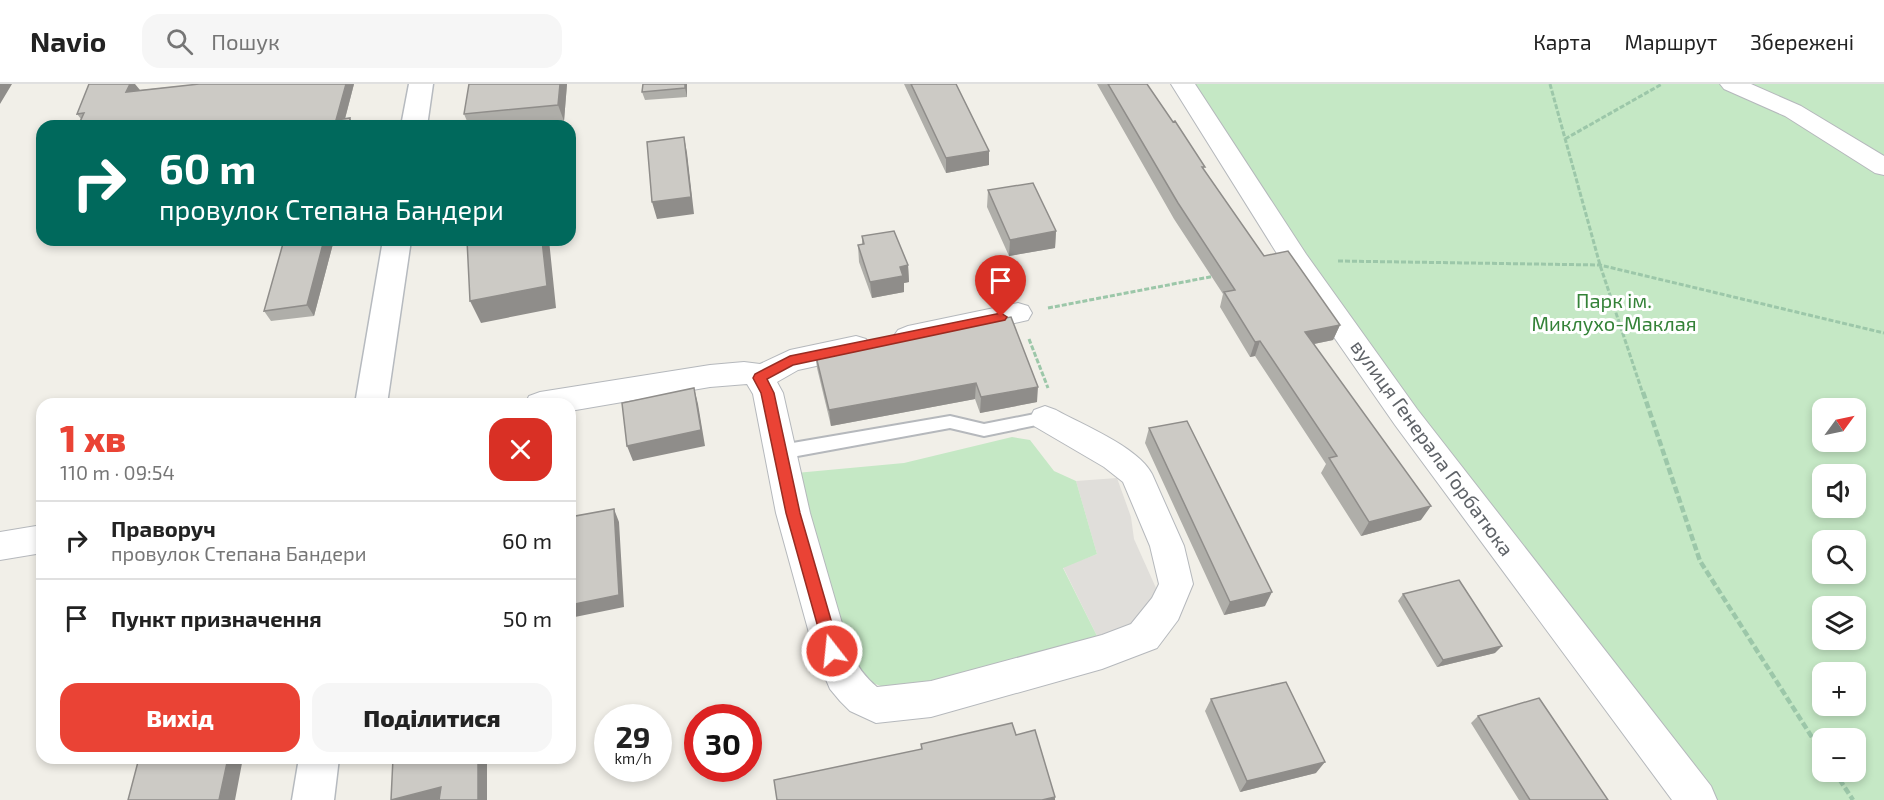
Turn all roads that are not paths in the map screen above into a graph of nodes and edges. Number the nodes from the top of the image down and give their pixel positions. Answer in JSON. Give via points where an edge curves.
{"nodes":[{"id":1,"x":421,"y":84,"type":"edge"},
{"id":2,"x":1183,"y":84,"type":"edge"},
{"id":3,"x":1732,"y":84,"type":"edge"},
{"id":4,"x":415,"y":120,"type":"edge"},
{"id":5,"x":1884,"y":168,"type":"edge"},
{"id":6,"x":396,"y":246,"type":"edge"},
{"id":7,"x":1018,"y":313,"type":"road end"},
{"id":8,"x":759,"y":378,"type":"junction"},
{"id":9,"x":372,"y":398,"type":"edge"},
{"id":10,"x":576,"y":398,"type":"edge"},
{"id":11,"x":1045,"y":418,"type":"joint"},
{"id":12,"x":781,"y":452,"type":"junction"},
{"id":13,"x":36,"y":540,"type":"edge"},
{"id":14,"x":0,"y":546,"type":"edge"},
{"id":15,"x":318,"y":764,"type":"edge"},
{"id":16,"x":313,"y":800,"type":"edge"},
{"id":17,"x":1696,"y":800,"type":"edge"}],
"edges":[{"from":1,"to":4,"type":"street"},
{"from":2,"to":17,"type":"street","name":"вулиця Генерала Горбатюка","via":[[1296,261],[1406,417]]},
{"from":3,"to":5,"type":"street","via":[[1793,111]]},
{"from":6,"to":9,"type":"street"},
{"from":7,"to":8,"type":"street","via":[[790,361]]},
{"from":8,"to":10,"type":"street","via":[[754,373],[710,376]]},
{"from":8,"to":12,"type":"street","via":[[768,393]]},
{"from":11,"to":12,"type":"lane","via":[[984,430],[950,422]]},
{"from":11,"to":12,"type":"street","via":[[1136,474],[1167,546],[1176,584],[1165,609],[1144,636],[1102,652],[931,699],[876,705],[863,699],[843,676],[807,564]]},
{"from":13,"to":14,"type":"street"},
{"from":15,"to":16,"type":"street"}]}
